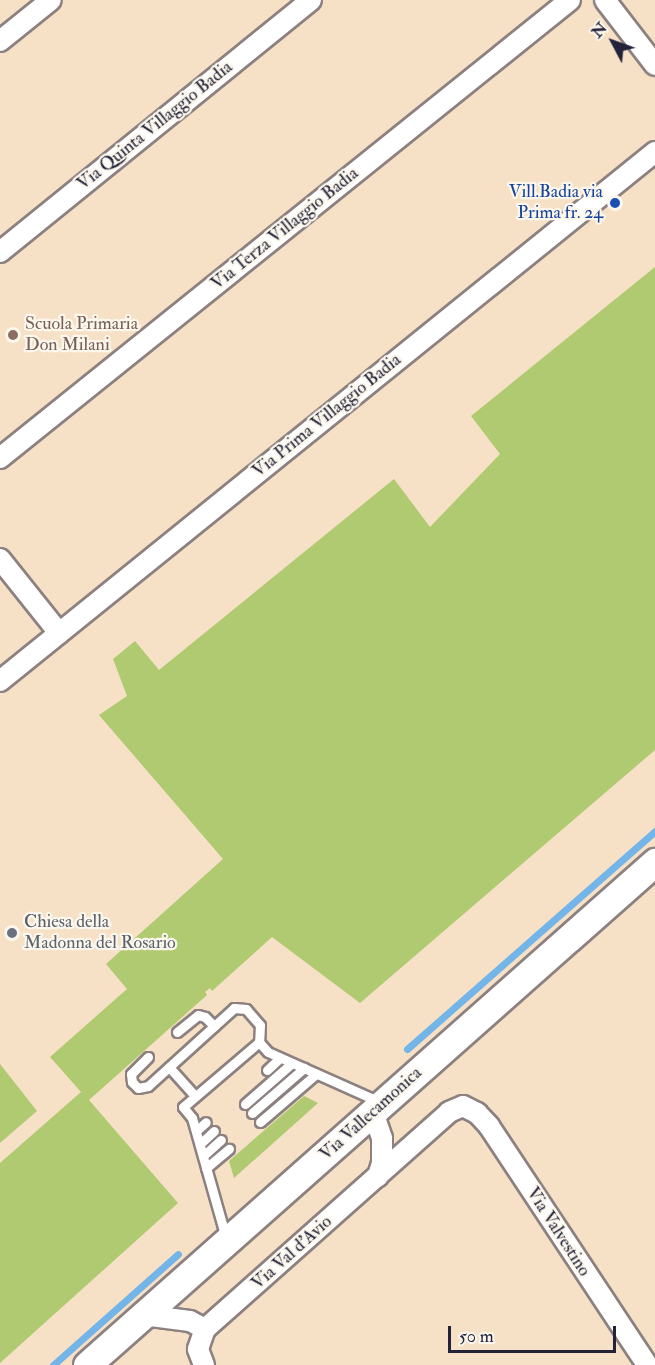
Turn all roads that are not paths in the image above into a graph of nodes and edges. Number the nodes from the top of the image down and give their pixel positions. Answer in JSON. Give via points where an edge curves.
{"nodes":[{"id":1,"x":51,"y":0,"type":"edge"},
{"id":2,"x":311,"y":0,"type":"edge"},
{"id":3,"x":570,"y":0,"type":"edge"},
{"id":4,"x":604,"y":0,"type":"edge"},
{"id":5,"x":0,"y":41,"type":"edge"},
{"id":6,"x":655,"y":65,"type":"edge"},
{"id":7,"x":655,"y":152,"type":"edge"},
{"id":8,"x":0,"y":252,"type":"edge"},
{"id":9,"x":0,"y":458,"type":"edge"},
{"id":10,"x":0,"y":559,"type":"edge"},
{"id":11,"x":59,"y":633,"type":"junction"},
{"id":12,"x":0,"y":681,"type":"edge"},
{"id":13,"x":655,"y":862,"type":"edge"},
{"id":14,"x":214,"y":1026,"type":"junction"},
{"id":15,"x":177,"y":1032,"type":"dead end"},
{"id":16,"x":259,"y":1042,"type":"junction"},
{"id":17,"x":268,"y":1052,"type":"junction"},
{"id":18,"x":148,"y":1057,"type":"dead end"},
{"id":19,"x":280,"y":1058,"type":"junction"},
{"id":20,"x":259,"y":1060,"type":"dead end"},
{"id":21,"x":292,"y":1063,"type":"junction"},
{"id":22,"x":169,"y":1067,"type":"junction"},
{"id":23,"x":304,"y":1068,"type":"junction"},
{"id":24,"x":267,"y":1070,"type":"dead end"},
{"id":25,"x":316,"y":1074,"type":"junction"},
{"id":26,"x":195,"y":1096,"type":"junction"},
{"id":27,"x":244,"y":1104,"type":"dead end"},
{"id":28,"x":463,"y":1106,"type":"joint"},
{"id":29,"x":378,"y":1108,"type":"junction"},
{"id":30,"x":252,"y":1113,"type":"dead end"},
{"id":31,"x":206,"y":1122,"type":"dead end"},
{"id":32,"x":260,"y":1122,"type":"dead end"},
{"id":33,"x":196,"y":1131,"type":"junction"},
{"id":34,"x":214,"y":1131,"type":"dead end"},
{"id":35,"x":221,"y":1140,"type":"dead end"},
{"id":36,"x":200,"y":1144,"type":"junction"},
{"id":37,"x":229,"y":1149,"type":"dead end"},
{"id":38,"x":203,"y":1156,"type":"junction"},
{"id":39,"x":206,"y":1168,"type":"junction"},
{"id":40,"x":378,"y":1176,"type":"junction"},
{"id":41,"x":227,"y":1241,"type":"junction"},
{"id":42,"x":143,"y":1315,"type":"junction"},
{"id":43,"x":205,"y":1329,"type":"junction"},
{"id":44,"x":87,"y":1365,"type":"edge"},
{"id":45,"x":204,"y":1365,"type":"edge"},
{"id":46,"x":647,"y":1365,"type":"edge"}],
"edges":[{"from":1,"to":5,"type":"street"},
{"from":2,"to":8,"type":"street","name":"Via Quinta Villaggio Badia"},
{"from":3,"to":9,"type":"street","name":"Via Terza Villaggio Badia"},
{"from":4,"to":6,"type":"street"},
{"from":7,"to":11,"type":"street","name":"Via Prima Villaggio Badia"},
{"from":10,"to":11,"type":"street"},
{"from":11,"to":12,"type":"street","name":"Via Prima Villaggio Badia"},
{"from":13,"to":29,"type":"main road","name":"Via Vallecamonica"},
{"from":14,"to":15,"type":"lane","via":[[198,1016]]},
{"from":14,"to":16,"type":"lane","via":[[234,1008],[246,1009],[260,1025]]},
{"from":14,"to":22,"type":"lane"},
{"from":16,"to":17,"type":"lane"},
{"from":16,"to":26,"type":"lane"},
{"from":17,"to":19,"type":"lane"},
{"from":17,"to":20,"type":"lane"},
{"from":18,"to":22,"type":"lane","via":[[133,1072],[133,1085],[146,1087]]},
{"from":19,"to":21,"type":"lane"},
{"from":19,"to":24,"type":"lane"},
{"from":21,"to":23,"type":"lane"},
{"from":21,"to":27,"type":"lane"},
{"from":22,"to":26,"type":"lane"},
{"from":23,"to":25,"type":"lane"},
{"from":23,"to":30,"type":"lane"},
{"from":25,"to":29,"type":"lane"},
{"from":25,"to":32,"type":"lane"},
{"from":26,"to":33,"type":"lane","via":[[183,1107],[195,1115]]},
{"from":28,"to":40,"type":"street","name":"Via Val d'Avio","via":[[454,1108]]},
{"from":28,"to":46,"type":"street","name":"Via Valvestino","via":[[489,1126]]},
{"from":29,"to":40,"type":"street","via":[[382,1163]]},
{"from":29,"to":41,"type":"main road","name":"Via Vallecamonica"},
{"from":31,"to":33,"type":"lane"},
{"from":33,"to":36,"type":"lane"},
{"from":34,"to":36,"type":"lane"},
{"from":35,"to":38,"type":"lane"},
{"from":36,"to":38,"type":"lane"},
{"from":37,"to":39,"type":"lane"},
{"from":38,"to":39,"type":"lane"},
{"from":39,"to":41,"type":"lane"},
{"from":40,"to":43,"type":"street","name":"Via Val d'Avio"},
{"from":41,"to":42,"type":"main road","name":"Via Vallecamonica"},
{"from":42,"to":43,"type":"street","via":[[190,1321]]},
{"from":42,"to":44,"type":"main road","name":"Via Vallecamonica"},
{"from":43,"to":45,"type":"street","via":[[198,1349]]}]}
